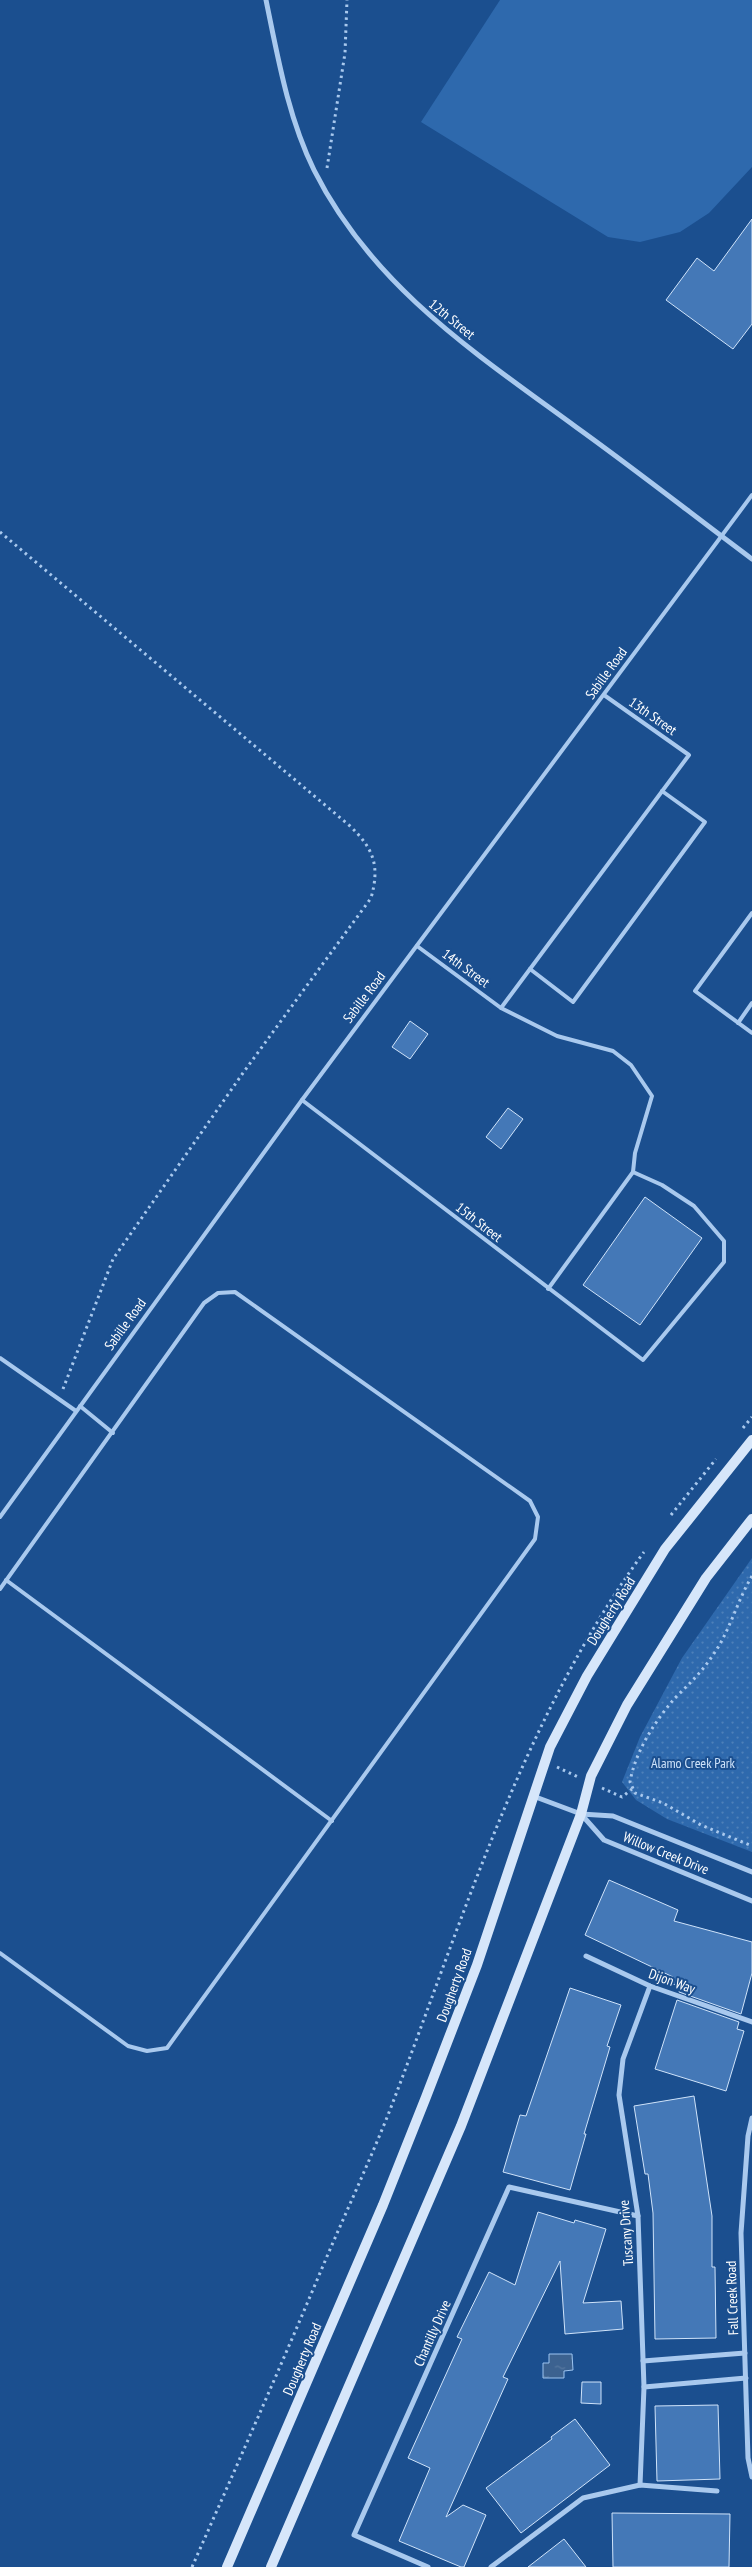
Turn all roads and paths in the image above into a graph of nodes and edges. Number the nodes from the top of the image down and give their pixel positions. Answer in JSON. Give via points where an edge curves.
{"nodes":[{"id":1,"x":266,"y":0,"type":"edge"},
{"id":2,"x":347,"y":0,"type":"edge"},
{"id":3,"x":323,"y":186,"type":"junction"},
{"id":4,"x":752,"y":495,"type":"edge"},
{"id":5,"x":0,"y":532,"type":"edge"},
{"id":6,"x":721,"y":536,"type":"junction"},
{"id":7,"x":752,"y":559,"type":"edge"},
{"id":8,"x":604,"y":695,"type":"junction"},
{"id":9,"x":662,"y":791,"type":"junction"},
{"id":10,"x":752,"y":913,"type":"edge"},
{"id":11,"x":416,"y":946,"type":"junction"},
{"id":12,"x":530,"y":969,"type":"junction"},
{"id":13,"x":752,"y":1003,"type":"edge"},
{"id":14,"x":501,"y":1008,"type":"junction"},
{"id":15,"x":738,"y":1023,"type":"junction"},
{"id":16,"x":752,"y":1034,"type":"edge"},
{"id":17,"x":302,"y":1100,"type":"junction"},
{"id":18,"x":633,"y":1172,"type":"junction"},
{"id":19,"x":548,"y":1289,"type":"junction"},
{"id":20,"x":0,"y":1358,"type":"edge"},
{"id":21,"x":59,"y":1399,"type":"junction"},
{"id":22,"x":80,"y":1406,"type":"junction"},
{"id":23,"x":76,"y":1411,"type":"junction"},
{"id":24,"x":113,"y":1433,"type":"junction"},
{"id":25,"x":752,"y":1440,"type":"edge"},
{"id":26,"x":0,"y":1517,"type":"edge"},
{"id":27,"x":752,"y":1519,"type":"edge"},
{"id":28,"x":752,"y":1576,"type":"edge"},
{"id":29,"x":6,"y":1580,"type":"junction"},
{"id":30,"x":0,"y":1589,"type":"edge"},
{"id":31,"x":529,"y":1754,"type":"dead end"},
{"id":32,"x":632,"y":1788,"type":"junction"},
{"id":33,"x":533,"y":1796,"type":"junction"},
{"id":34,"x":622,"y":1796,"type":"dead end"},
{"id":35,"x":581,"y":1814,"type":"junction"},
{"id":36,"x":332,"y":1821,"type":"junction"},
{"id":37,"x":752,"y":1846,"type":"edge"},
{"id":38,"x":752,"y":1872,"type":"edge"},
{"id":39,"x":752,"y":1901,"type":"edge"},
{"id":40,"x":0,"y":1952,"type":"edge"},
{"id":41,"x":586,"y":1956,"type":"dead end"},
{"id":42,"x":650,"y":1986,"type":"junction"},
{"id":43,"x":752,"y":2022,"type":"edge"},
{"id":44,"x":752,"y":2118,"type":"edge"},
{"id":45,"x":638,"y":2216,"type":"junction"},
{"id":46,"x":745,"y":2353,"type":"junction"},
{"id":47,"x":643,"y":2362,"type":"junction"},
{"id":48,"x":746,"y":2378,"type":"junction"},
{"id":49,"x":644,"y":2387,"type":"junction"},
{"id":50,"x":752,"y":2477,"type":"edge"},
{"id":51,"x":640,"y":2485,"type":"junction"},
{"id":52,"x":717,"y":2491,"type":"dead end"},
{"id":53,"x":192,"y":2567,"type":"edge"},
{"id":54,"x":227,"y":2567,"type":"edge"},
{"id":55,"x":271,"y":2567,"type":"edge"},
{"id":56,"x":428,"y":2567,"type":"edge"},
{"id":57,"x":491,"y":2567,"type":"edge"}],
"edges":[{"from":1,"to":3,"type":"street","name":"12th Street","via":[[293,118]]},
{"from":2,"to":3,"type":"path","via":[[345,53]]},
{"from":3,"to":6,"type":"street","name":"12th Street","via":[[378,266],[426,314]]},
{"from":4,"to":6,"type":"lane","name":"Sabille Road"},
{"from":5,"to":21,"type":"path","via":[[350,826],[366,841],[375,862],[376,881],[371,898],[113,1259]]},
{"from":6,"to":7,"type":"street","name":"12th Street"},
{"from":6,"to":8,"type":"lane","name":"Sabille Road"},
{"from":8,"to":9,"type":"lane","name":"13th Street","via":[[688,755]]},
{"from":8,"to":11,"type":"lane","name":"Sabille Road"},
{"from":9,"to":12,"type":"lane"},
{"from":9,"to":12,"type":"lane","via":[[705,822],[579,994],[573,1002]]},
{"from":10,"to":15,"type":"lane","via":[[695,991]]},
{"from":11,"to":14,"type":"lane","name":"14th Street"},
{"from":11,"to":17,"type":"lane","name":"Sabille Road"},
{"from":12,"to":14,"type":"lane"},
{"from":13,"to":15,"type":"lane"},
{"from":14,"to":18,"type":"lane","name":"14th Street","via":[[557,1036],[613,1051],[631,1065],[652,1096],[635,1153]]},
{"from":15,"to":16,"type":"lane"},
{"from":17,"to":19,"type":"lane","name":"15th Street"},
{"from":17,"to":22,"type":"lane","name":"Sabille Road"},
{"from":18,"to":19,"type":"lane"},
{"from":18,"to":19,"type":"lane","name":"15th Street","via":[[662,1185],[694,1206],[724,1241],[724,1262],[643,1360]]},
{"from":20,"to":21,"type":"lane"},
{"from":21,"to":23,"type":"lane"},
{"from":22,"to":23,"type":"lane","name":"Sabille Road"},
{"from":22,"to":24,"type":"lane"},
{"from":23,"to":26,"type":"lane","name":"Sabille Road"},
{"from":24,"to":29,"type":"lane"},
{"from":24,"to":36,"type":"lane","via":[[204,1303],[218,1293],[235,1292],[530,1501],[538,1518],[535,1539]]},
{"from":25,"to":33,"type":"main road","name":"Dougherty Road","via":[[665,1549],[587,1676],[550,1747]]},
{"from":27,"to":35,"type":"main road","via":[[706,1578],[627,1705],[591,1776]]},
{"from":28,"to":32,"type":"path","via":[[715,1653],[699,1676],[675,1699],[638,1754],[630,1782]]},
{"from":29,"to":30,"type":"lane"},
{"from":29,"to":36,"type":"lane"},
{"from":31,"to":53,"type":"path","via":[[486,1853],[386,2119]]},
{"from":32,"to":34,"type":"path"},
{"from":32,"to":37,"type":"path","via":[[635,1793],[663,1803],[701,1825]]},
{"from":33,"to":35,"type":"street","name":"Willow Creek Drive"},
{"from":33,"to":54,"type":"main road","name":"Dougherty Road","via":[[477,1965],[426,2097],[383,2205]]},
{"from":35,"to":38,"type":"street","name":"Willow Creek Drive","via":[[614,1816]]},
{"from":35,"to":39,"type":"street","name":"Willow Creek Drive","via":[[604,1840]]},
{"from":35,"to":55,"type":"main road","via":[[461,2126]]},
{"from":36,"to":40,"type":"lane","via":[[168,2048],[147,2051],[128,2046]]},
{"from":41,"to":42,"type":"street","name":"Dijon Way"},
{"from":42,"to":43,"type":"street","name":"Dijon Way"},
{"from":42,"to":45,"type":"street","name":"Tuscany Drive","via":[[623,2060],[619,2095]]},
{"from":44,"to":46,"type":"street","name":"Fall Creek Road","via":[[741,2233]]},
{"from":45,"to":47,"type":"street","name":"Tuscany Drive"},
{"from":45,"to":56,"type":"street","name":"Chantilly Drive","via":[[509,2187],[354,2536]]},
{"from":46,"to":47,"type":"street"},
{"from":46,"to":48,"type":"street","name":"Fall Creek Road"},
{"from":47,"to":49,"type":"street","name":"Tuscany Drive"},
{"from":48,"to":49,"type":"street"},
{"from":48,"to":50,"type":"street","name":"Fall Creek Road","via":[[748,2458]]},
{"from":49,"to":51,"type":"street","name":"Tuscany Drive"},
{"from":51,"to":52,"type":"street"},
{"from":51,"to":57,"type":"street","via":[[583,2498]]}]}
